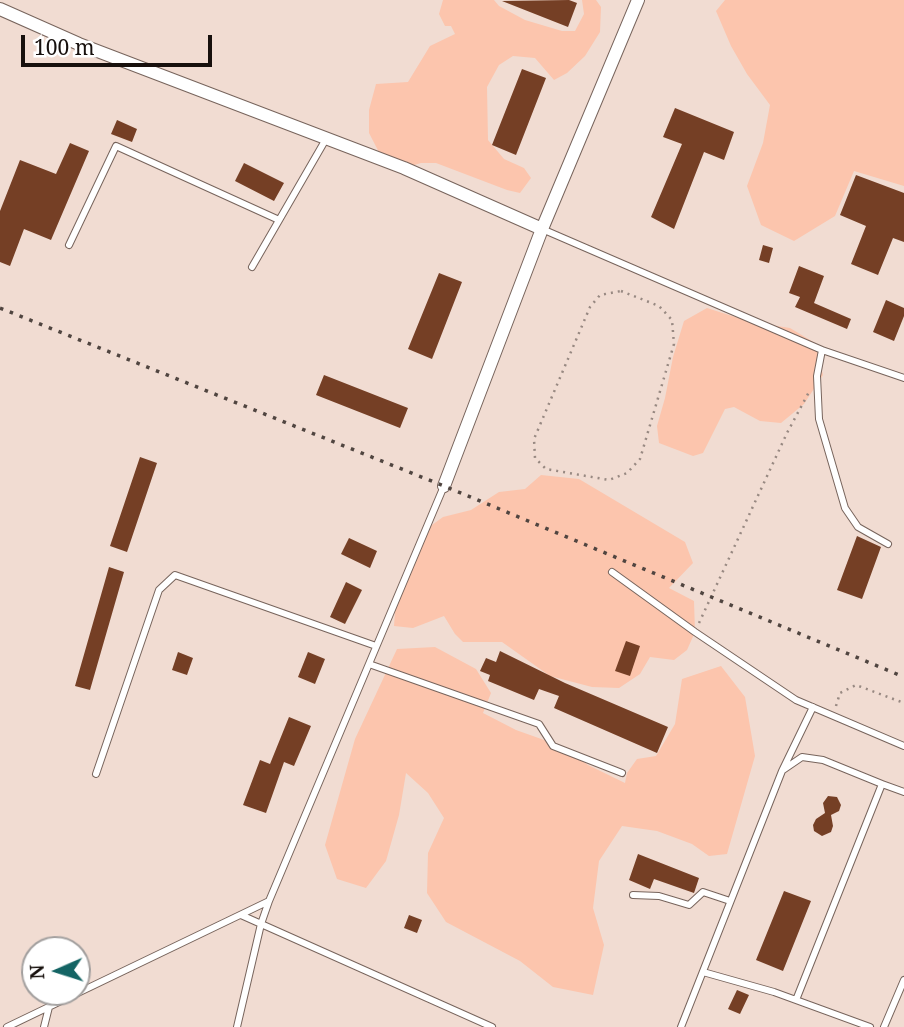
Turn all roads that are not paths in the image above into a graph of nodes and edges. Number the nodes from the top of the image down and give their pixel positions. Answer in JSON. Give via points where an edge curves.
{"nodes":[{"id":1,"x":638,"y":0,"type":"edge"},
{"id":2,"x":0,"y":9,"type":"edge"},
{"id":3,"x":326,"y":139,"type":"junction"},
{"id":4,"x":279,"y":220,"type":"junction"},
{"id":5,"x":542,"y":229,"type":"junction"},
{"id":6,"x":69,"y":246,"type":"dead end"},
{"id":7,"x":252,"y":267,"type":"dead end"},
{"id":8,"x":822,"y":350,"type":"junction"},
{"id":9,"x":904,"y":378,"type":"edge"},
{"id":10,"x":444,"y":486,"type":"joint"},
{"id":11,"x":888,"y":544,"type":"dead end"},
{"id":12,"x":612,"y":572,"type":"dead end"},
{"id":13,"x":376,"y":646,"type":"junction"},
{"id":14,"x":369,"y":664,"type":"junction"},
{"id":15,"x":813,"y":707,"type":"junction"},
{"id":16,"x":904,"y":746,"type":"edge"},
{"id":17,"x":782,"y":771,"type":"junction"},
{"id":18,"x":622,"y":773,"type":"dead end"},
{"id":19,"x":96,"y":774,"type":"dead end"},
{"id":20,"x":882,"y":784,"type":"junction"},
{"id":21,"x":904,"y":792,"type":"edge"},
{"id":22,"x":633,"y":895,"type":"dead end"},
{"id":23,"x":269,"y":901,"type":"junction"},
{"id":24,"x":730,"y":901,"type":"junction"},
{"id":25,"x":241,"y":915,"type":"junction"},
{"id":26,"x":261,"y":924,"type":"junction"},
{"id":27,"x":702,"y":972,"type":"junction"},
{"id":28,"x":904,"y":980,"type":"edge"},
{"id":29,"x":796,"y":1000,"type":"junction"},
{"id":30,"x":49,"y":1007,"type":"junction"},
{"id":31,"x":7,"y":1027,"type":"edge"},
{"id":32,"x":44,"y":1027,"type":"edge"},
{"id":33,"x":237,"y":1027,"type":"edge"},
{"id":34,"x":492,"y":1027,"type":"edge"},
{"id":35,"x":681,"y":1027,"type":"edge"},
{"id":36,"x":870,"y":1027,"type":"edge"},
{"id":37,"x":884,"y":1027,"type":"edge"}],
"edges":[{"from":1,"to":5,"type":"street"},
{"from":2,"to":3,"type":"street"},
{"from":3,"to":4,"type":"lane"},
{"from":3,"to":5,"type":"street"},
{"from":4,"to":6,"type":"lane","via":[[116,146]]},
{"from":4,"to":7,"type":"lane"},
{"from":5,"to":8,"type":"lane"},
{"from":5,"to":10,"type":"street"},
{"from":8,"to":9,"type":"lane"},
{"from":8,"to":11,"type":"lane","via":[[817,376],[819,419],[845,508],[858,527]]},
{"from":10,"to":13,"type":"lane"},
{"from":12,"to":15,"type":"lane","via":[[695,632]]},
{"from":13,"to":14,"type":"lane"},
{"from":13,"to":19,"type":"lane","via":[[175,575],[159,590]]},
{"from":14,"to":18,"type":"lane","via":[[539,724],[552,746]]},
{"from":14,"to":23,"type":"lane"},
{"from":15,"to":16,"type":"lane"},
{"from":15,"to":17,"type":"lane"},
{"from":17,"to":20,"type":"lane","via":[[802,757],[824,760]]},
{"from":17,"to":24,"type":"lane"},
{"from":20,"to":21,"type":"lane"},
{"from":20,"to":29,"type":"lane"},
{"from":22,"to":24,"type":"lane","via":[[659,895],[689,905],[703,892]]},
{"from":23,"to":25,"type":"lane"},
{"from":23,"to":26,"type":"lane"},
{"from":24,"to":27,"type":"lane"},
{"from":25,"to":26,"type":"lane"},
{"from":25,"to":30,"type":"lane"},
{"from":26,"to":33,"type":"lane"},
{"from":26,"to":34,"type":"lane"},
{"from":27,"to":29,"type":"lane"},
{"from":27,"to":35,"type":"lane"},
{"from":28,"to":37,"type":"lane"},
{"from":29,"to":36,"type":"lane"},
{"from":30,"to":31,"type":"lane"},
{"from":30,"to":32,"type":"lane"}]}
